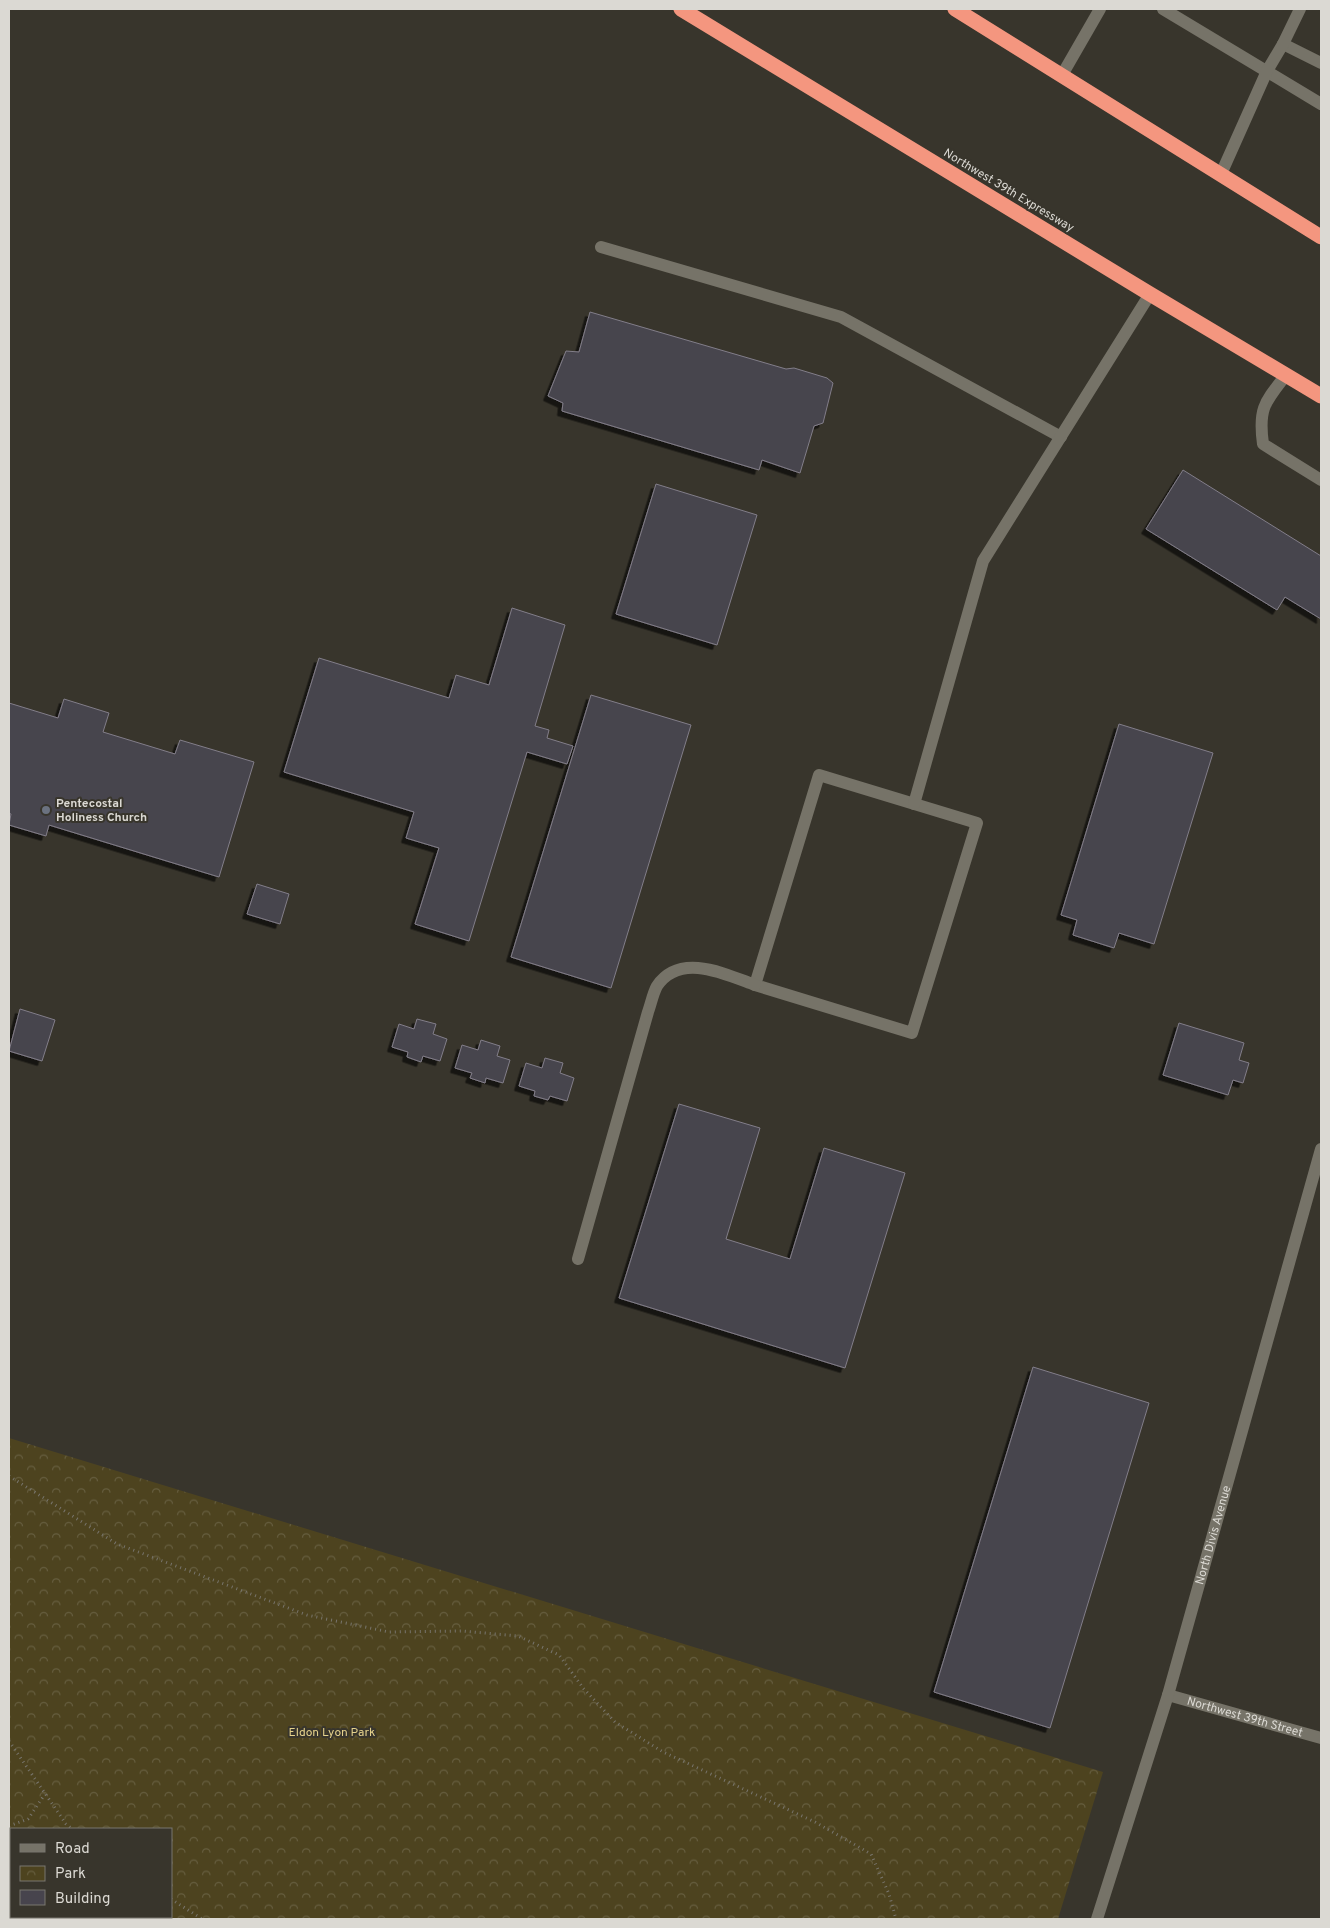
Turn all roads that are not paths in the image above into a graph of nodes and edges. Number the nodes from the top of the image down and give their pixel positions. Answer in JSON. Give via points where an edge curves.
{"nodes":[{"id":1,"x":681,"y":9,"type":"edge"},
{"id":2,"x":955,"y":9,"type":"edge"},
{"id":3,"x":1100,"y":9,"type":"edge"},
{"id":4,"x":1163,"y":9,"type":"edge"},
{"id":5,"x":1300,"y":9,"type":"edge"},
{"id":6,"x":1283,"y":44,"type":"junction"},
{"id":7,"x":1321,"y":63,"type":"edge"},
{"id":8,"x":1268,"y":70,"type":"junction"},
{"id":9,"x":1062,"y":75,"type":"junction"},
{"id":10,"x":1321,"y":104,"type":"edge"},
{"id":11,"x":1221,"y":174,"type":"junction"},
{"id":12,"x":1321,"y":237,"type":"edge"},
{"id":13,"x":601,"y":247,"type":"dead end"},
{"id":14,"x":1150,"y":294,"type":"junction"},
{"id":15,"x":1286,"y":375,"type":"junction"},
{"id":16,"x":1321,"y":396,"type":"edge"},
{"id":17,"x":1061,"y":437,"type":"junction"},
{"id":18,"x":1321,"y":480,"type":"edge"},
{"id":19,"x":914,"y":804,"type":"junction"},
{"id":20,"x":755,"y":985,"type":"junction"},
{"id":21,"x":1321,"y":1150,"type":"edge"},
{"id":22,"x":578,"y":1260,"type":"dead end"},
{"id":23,"x":1168,"y":1695,"type":"junction"},
{"id":24,"x":1321,"y":1738,"type":"edge"},
{"id":25,"x":1097,"y":1919,"type":"edge"}],
"edges":[{"from":1,"to":14,"type":"highway","name":"Northwest 39th Expressway"},
{"from":2,"to":9,"type":"highway"},
{"from":3,"to":9,"type":"street"},
{"from":4,"to":8,"type":"street"},
{"from":5,"to":6,"type":"street"},
{"from":6,"to":7,"type":"street"},
{"from":6,"to":8,"type":"street"},
{"from":8,"to":10,"type":"street"},
{"from":8,"to":11,"type":"street"},
{"from":9,"to":11,"type":"highway"},
{"from":11,"to":12,"type":"highway"},
{"from":13,"to":17,"type":"street","via":[[841,317]]},
{"from":14,"to":15,"type":"highway","name":"Northwest 39th Expressway"},
{"from":14,"to":17,"type":"street"},
{"from":15,"to":16,"type":"highway","name":"Northwest 39th Expressway"},
{"from":15,"to":18,"type":"street","via":[[1265,401],[1260,422],[1263,444]]},
{"from":17,"to":19,"type":"street","via":[[983,561]]},
{"from":19,"to":20,"type":"street","via":[[819,775]]},
{"from":19,"to":20,"type":"street","via":[[977,823],[912,1033]]},
{"from":20,"to":22,"type":"street","via":[[706,968],[688,968],[672,972],[657,986]]},
{"from":21,"to":23,"type":"street","name":"North Divis Avenue"},
{"from":23,"to":24,"type":"street","name":"Northwest 39th Street"},
{"from":23,"to":25,"type":"street","name":"North Divis Avenue"}]}
